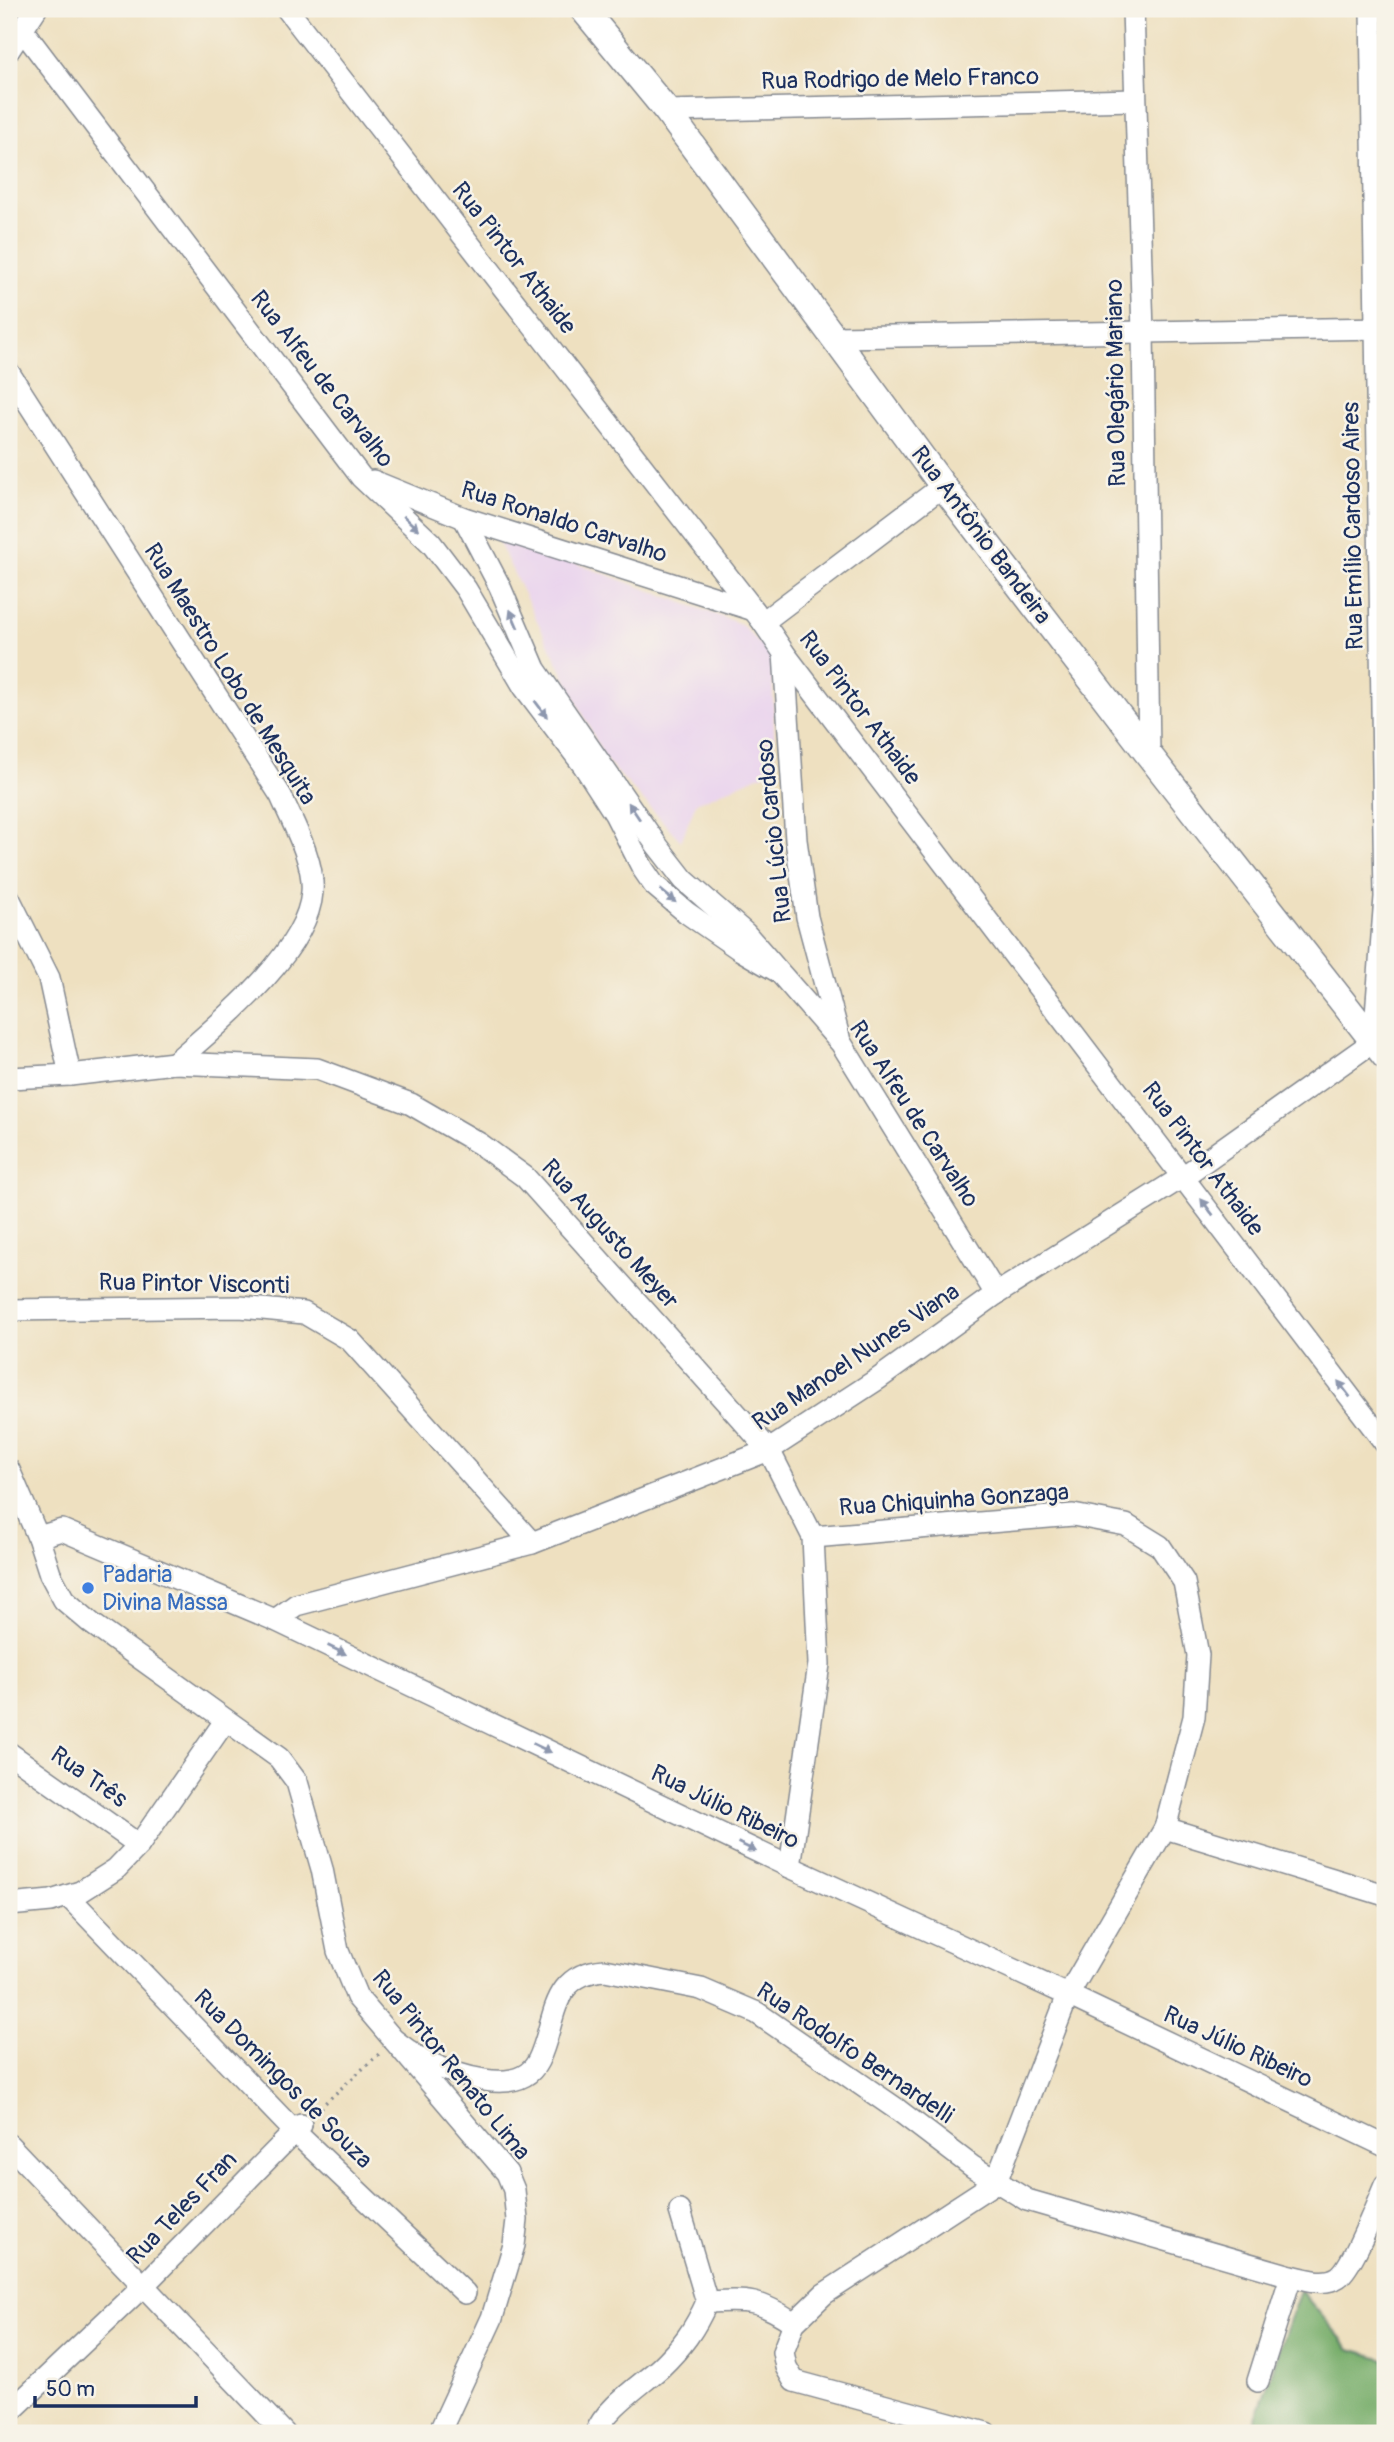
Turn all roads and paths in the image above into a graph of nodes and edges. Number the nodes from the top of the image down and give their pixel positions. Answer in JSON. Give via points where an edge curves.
{"nodes":[{"id":1,"x":36,"y":9,"type":"edge"},
{"id":2,"x":287,"y":9,"type":"edge"},
{"id":3,"x":583,"y":9,"type":"edge"},
{"id":4,"x":1133,"y":9,"type":"edge"},
{"id":5,"x":1371,"y":9,"type":"edge"},
{"id":6,"x":21,"y":28,"type":"junction"},
{"id":7,"x":9,"y":50,"type":"edge"},
{"id":8,"x":1135,"y":100,"type":"junction"},
{"id":9,"x":667,"y":111,"type":"junction"},
{"id":10,"x":1381,"y":328,"type":"edge"},
{"id":11,"x":1143,"y":332,"type":"junction"},
{"id":12,"x":835,"y":337,"type":"junction"},
{"id":13,"x":9,"y":373,"type":"edge"},
{"id":14,"x":361,"y":477,"type":"junction"},
{"id":15,"x":943,"y":486,"type":"junction"},
{"id":16,"x":464,"y":518,"type":"junction"},
{"id":17,"x":759,"y":616,"type":"junction"},
{"id":18,"x":784,"y":653,"type":"junction"},
{"id":19,"x":1149,"y":755,"type":"junction"},
{"id":20,"x":9,"y":898,"type":"edge"},
{"id":21,"x":777,"y":971,"type":"junction"},
{"id":22,"x":841,"y":1043,"type":"junction"},
{"id":23,"x":1379,"y":1049,"type":"edge"},
{"id":24,"x":174,"y":1063,"type":"junction"},
{"id":25,"x":70,"y":1075,"type":"junction"},
{"id":26,"x":9,"y":1078,"type":"edge"},
{"id":27,"x":1184,"y":1176,"type":"junction"},
{"id":28,"x":996,"y":1294,"type":"junction"},
{"id":29,"x":9,"y":1310,"type":"edge"},
{"id":30,"x":1385,"y":1443,"type":"edge"},
{"id":31,"x":769,"y":1450,"type":"junction"},
{"id":32,"x":9,"y":1470,"type":"edge"},
{"id":33,"x":38,"y":1536,"type":"junction"},
{"id":34,"x":813,"y":1537,"type":"junction"},
{"id":35,"x":532,"y":1543,"type":"junction"},
{"id":36,"x":275,"y":1620,"type":"junction"},
{"id":37,"x":225,"y":1721,"type":"junction"},
{"id":38,"x":9,"y":1753,"type":"edge"},
{"id":39,"x":1165,"y":1828,"type":"junction"},
{"id":40,"x":139,"y":1845,"type":"junction"},
{"id":41,"x":790,"y":1867,"type":"junction"},
{"id":42,"x":1385,"y":1895,"type":"edge"},
{"id":43,"x":68,"y":1896,"type":"junction"},
{"id":44,"x":9,"y":1905,"type":"edge"},
{"id":45,"x":1068,"y":1995,"type":"junction"},
{"id":46,"x":394,"y":2040,"type":"junction"},
{"id":47,"x":298,"y":2128,"type":"junction"},
{"id":48,"x":9,"y":2145,"type":"edge"},
{"id":49,"x":1385,"y":2146,"type":"edge"},
{"id":50,"x":996,"y":2182,"type":"junction"},
{"id":51,"x":1385,"y":2185,"type":"edge"},
{"id":52,"x":680,"y":2211,"type":"dead end"},
{"id":53,"x":1291,"y":2276,"type":"junction"},
{"id":54,"x":143,"y":2286,"type":"junction"},
{"id":55,"x":707,"y":2302,"type":"junction"},
{"id":56,"x":478,"y":2306,"type":"junction"},
{"id":57,"x":793,"y":2323,"type":"junction"},
{"id":58,"x":1258,"y":2381,"type":"dead end"},
{"id":59,"x":9,"y":2413,"type":"edge"},
{"id":60,"x":284,"y":2433,"type":"edge"},
{"id":61,"x":439,"y":2433,"type":"edge"},
{"id":62,"x":596,"y":2433,"type":"edge"},
{"id":63,"x":986,"y":2433,"type":"edge"}],
"edges":[{"from":1,"to":6,"type":"street"},
{"from":2,"to":17,"type":"street","name":"Rua Pintor Athaide"},
{"from":3,"to":9,"type":"street","name":"Rua Antônio Bandeira"},
{"from":4,"to":8,"type":"street","name":"Rua Olegário Mariano"},
{"from":5,"to":10,"type":"street","name":"Rua Emílio Cardoso Aires"},
{"from":6,"to":7,"type":"street"},
{"from":6,"to":14,"type":"street","name":"Rua Alfeu de Carvalho"},
{"from":8,"to":9,"type":"street","name":"Rua Rodrigo de Melo Franco"},
{"from":8,"to":11,"type":"street","name":"Rua Olegário Mariano"},
{"from":9,"to":12,"type":"street","name":"Rua Antônio Bandeira"},
{"from":10,"to":11,"type":"street"},
{"from":10,"to":23,"type":"street","name":"Rua Emílio Cardoso Aires","via":[[1385,897]]},
{"from":11,"to":12,"type":"street"},
{"from":11,"to":19,"type":"street","name":"Rua Olegário Mariano"},
{"from":12,"to":15,"type":"street","name":"Rua Antônio Bandeira"},
{"from":13,"to":24,"type":"street","name":"Rua Maestro Lobo de Mesquita","via":[[281,796],[307,857],[313,892],[301,931],[271,971]]},
{"from":14,"to":16,"type":"street","name":"Rua Ronaldo Carvalho"},
{"from":14,"to":21,"type":"street","name":"Rua Alfeu de Carvalho","one_way":true,"via":[[431,542],[466,589],[524,687],[615,814],[654,885],[738,949]]},
{"from":15,"to":17,"type":"street"},
{"from":15,"to":19,"type":"street","name":"Rua Antônio Bandeira"},
{"from":16,"to":17,"type":"street","name":"Rua Ronaldo Carvalho"},
{"from":21,"to":16,"type":"street","name":"Rua Alfeu de Carvalho","one_way":true,"via":[[745,933],[684,880],[535,669]]},
{"from":17,"to":18,"type":"street","name":"Rua Pintor Athaide"},
{"from":18,"to":22,"type":"street","name":"Rua Lúcio Cardoso","via":[[796,840],[807,918]]},
{"from":18,"to":27,"type":"street","name":"Rua Pintor Athaide"},
{"from":19,"to":23,"type":"street","name":"Rua Antônio Bandeira"},
{"from":20,"to":25,"type":"street","via":[[49,978]]},
{"from":21,"to":22,"type":"street","name":"Rua Alfeu de Carvalho"},
{"from":22,"to":28,"type":"street","name":"Rua Alfeu de Carvalho"},
{"from":23,"to":27,"type":"street","name":"Rua Manoel Nunes Viana"},
{"from":24,"to":25,"type":"street","name":"Rua Augusto Meyer"},
{"from":24,"to":31,"type":"street","name":"Rua Augusto Meyer","via":[[317,1069],[411,1104],[480,1144],[525,1177]]},
{"from":25,"to":26,"type":"street","name":"Rua Augusto Meyer"},
{"from":27,"to":28,"type":"street","name":"Rua Manoel Nunes Viana"},
{"from":30,"to":27,"type":"street","name":"Rua Pintor Athaide","one_way":true},
{"from":28,"to":31,"type":"street","name":"Rua Manoel Nunes Viana"},
{"from":29,"to":35,"type":"street","name":"Rua Pintor Visconti","via":[[240,1307],[304,1313],[350,1340]]},
{"from":31,"to":34,"type":"street","name":"Rua Augusto Meyer"},
{"from":31,"to":35,"type":"street","name":"Rua Manoel Nunes Viana"},
{"from":32,"to":33,"type":"street","name":"Rua Pintor Renato Lima"},
{"from":33,"to":36,"type":"street","name":"Rua Júlio Ribeiro","via":[[62,1531]]},
{"from":33,"to":37,"type":"street","name":"Rua Pintor Renato Lima","via":[[64,1600]]},
{"from":34,"to":39,"type":"street","name":"Rua Chiquinha Gonzaga","via":[[1073,1514],[1126,1525],[1160,1546],[1184,1581],[1198,1655],[1194,1717]]},
{"from":34,"to":41,"type":"street","via":[[819,1664]]},
{"from":35,"to":36,"type":"street","name":"Rua Manoel Nunes Viana","via":[[296,1605]]},
{"from":36,"to":41,"type":"street","name":"Rua Júlio Ribeiro","one_way":true},
{"from":37,"to":40,"type":"street"},
{"from":37,"to":46,"type":"street","name":"Rua Pintor Renato Lima","via":[[279,1758],[297,1782],[322,1869],[338,1951],[357,1997]]},
{"from":38,"to":40,"type":"street","name":"Rua Três"},
{"from":39,"to":42,"type":"street"},
{"from":39,"to":45,"type":"street","name":"Rua Chiquinha Gonzaga"},
{"from":40,"to":43,"type":"street","via":[[106,1876]]},
{"from":41,"to":45,"type":"street","name":"Rua Júlio Ribeiro"},
{"from":43,"to":44,"type":"street"},
{"from":43,"to":47,"type":"street","name":"Rua Domingos de Souza"},
{"from":45,"to":49,"type":"street","name":"Rua Júlio Ribeiro"},
{"from":45,"to":50,"type":"street","name":"Rua Chiquinha Gonzaga"},
{"from":46,"to":47,"type":"path"},
{"from":46,"to":50,"type":"street","name":"Rua Rodolfo Bernardelli","via":[[423,2061],[471,2078],[505,2083],[537,2063],[554,2008],[574,1978],[604,1970],[701,1989],[757,2013]]},
{"from":46,"to":56,"type":"street","name":"Rua Pintor Renato Lima","via":[[500,2164],[514,2190],[514,2245]]},
{"from":47,"to":54,"type":"street","name":"Rua Teles Fran"},
{"from":47,"to":56,"type":"street","name":"Rua Domingos de Souza"},
{"from":48,"to":54,"type":"street"},
{"from":50,"to":53,"type":"street","name":"Rua Rodolfo Bernardelli","via":[[1027,2200]]},
{"from":50,"to":57,"type":"street","via":[[824,2294]]},
{"from":51,"to":53,"type":"street","name":"Rua Rodolfo Bernardelli","via":[[1338,2277],[1321,2282]]},
{"from":52,"to":55,"type":"street"},
{"from":53,"to":58,"type":"street"},
{"from":54,"to":59,"type":"street","name":"Rua Teles Fran"},
{"from":54,"to":60,"type":"street"},
{"from":55,"to":57,"type":"street","via":[[746,2300],[771,2307]]},
{"from":55,"to":62,"type":"street","via":[[687,2338],[616,2406]]},
{"from":56,"to":61,"type":"street","name":"Rua Pintor Renato Lima"},
{"from":57,"to":63,"type":"street","via":[[783,2352],[794,2381]]}]}
